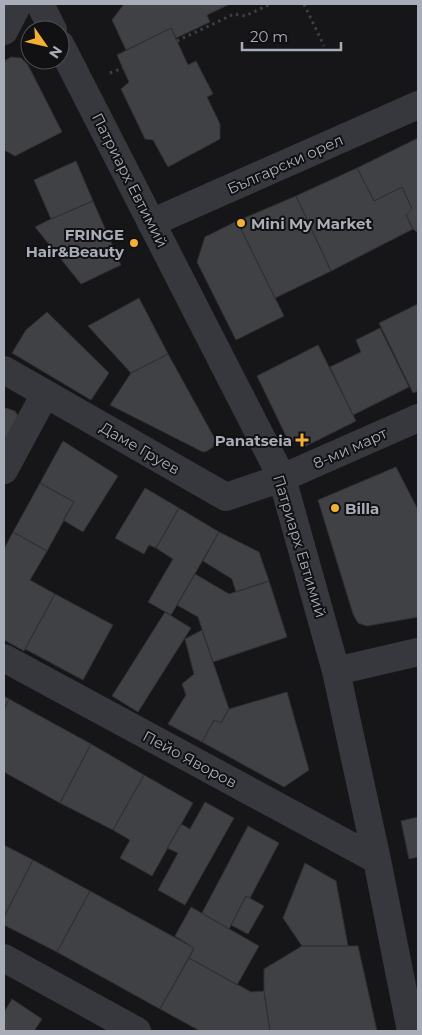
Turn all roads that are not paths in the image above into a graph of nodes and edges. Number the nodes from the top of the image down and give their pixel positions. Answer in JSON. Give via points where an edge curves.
{"nodes":[{"id":1,"x":18,"y":4,"type":"edge"},
{"id":2,"x":40,"y":4,"type":"edge"},
{"id":3,"x":48,"y":20,"type":"edge"},
{"id":4,"x":4,"y":31,"type":"edge"},
{"id":5,"x":70,"y":63,"type":"edge"},
{"id":6,"x":418,"y":105,"type":"edge"},
{"id":7,"x":152,"y":223,"type":"junction"},
{"id":8,"x":4,"y":370,"type":"edge"},
{"id":9,"x":45,"y":394,"type":"junction"},
{"id":10,"x":418,"y":418,"type":"edge"},
{"id":11,"x":4,"y":470,"type":"edge"},
{"id":12,"x":282,"y":478,"type":"junction"},
{"id":13,"x":418,"y":652,"type":"edge"},
{"id":14,"x":4,"y":658,"type":"edge"},
{"id":15,"x":336,"y":671,"type":"junction"},
{"id":16,"x":377,"y":860,"type":"junction"},
{"id":17,"x":4,"y":958,"type":"edge"},
{"id":18,"x":134,"y":1030,"type":"edge"},
{"id":19,"x":411,"y":1031,"type":"edge"}],
"edges":[{"from":1,"to":4,"type":"street"},
{"from":2,"to":3,"type":"street"},
{"from":5,"to":7,"type":"street","name":"Патриарх Евтимий"},
{"from":6,"to":7,"type":"street","name":"Български орел"},
{"from":7,"to":12,"type":"street","name":"Патриарх Евтимий"},
{"from":8,"to":9,"type":"street","name":"Даме Груев"},
{"from":9,"to":11,"type":"street"},
{"from":9,"to":12,"type":"street","name":"Даме Груев","via":[[226,497]]},
{"from":10,"to":12,"type":"street","name":"8-ми март"},
{"from":12,"to":15,"type":"street","name":"Патриарх Евтимий"},
{"from":13,"to":15,"type":"street"},
{"from":14,"to":16,"type":"street","name":"Пейо Яворов"},
{"from":15,"to":16,"type":"street","name":"Патриарх Евтимий"},
{"from":16,"to":19,"type":"street","name":"Патриарх Евтимий"},
{"from":17,"to":18,"type":"street"}]}
